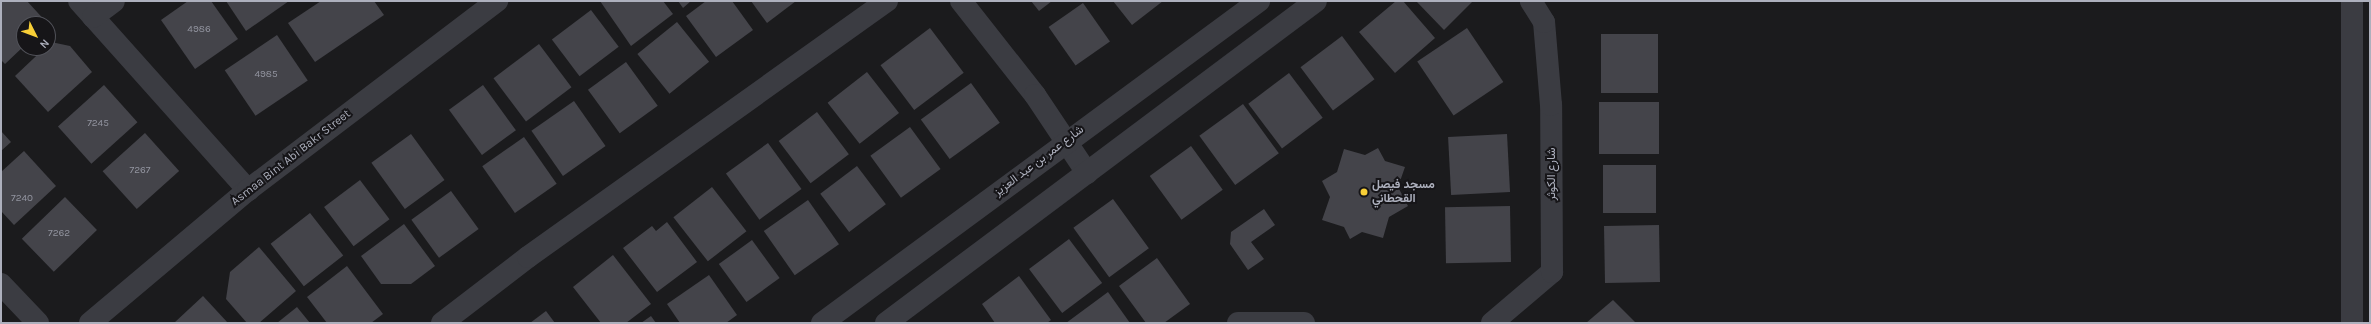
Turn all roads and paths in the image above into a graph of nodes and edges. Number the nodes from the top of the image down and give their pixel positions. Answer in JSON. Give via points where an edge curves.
{"nodes":[{"id":1,"x":79,"y":1,"type":"edge"},
{"id":2,"x":114,"y":1,"type":"edge"},
{"id":3,"x":497,"y":1,"type":"edge"},
{"id":4,"x":887,"y":1,"type":"edge"},
{"id":5,"x":961,"y":1,"type":"edge"},
{"id":6,"x":1259,"y":1,"type":"edge"},
{"id":7,"x":1316,"y":1,"type":"edge"},
{"id":8,"x":1532,"y":1,"type":"edge"},
{"id":9,"x":2352,"y":1,"type":"edge"},
{"id":10,"x":94,"y":17,"type":"junction"},
{"id":11,"x":1065,"y":141,"type":"junction"},
{"id":12,"x":1087,"y":173,"type":"junction"},
{"id":13,"x":248,"y":190,"type":"junction"},
{"id":14,"x":1,"y":284,"type":"edge"},
{"id":15,"x":2361,"y":287,"type":"edge"},
{"id":16,"x":38,"y":323,"type":"edge"},
{"id":17,"x":90,"y":323,"type":"edge"},
{"id":18,"x":442,"y":323,"type":"edge"},
{"id":19,"x":822,"y":323,"type":"edge"},
{"id":20,"x":886,"y":323,"type":"edge"},
{"id":21,"x":1238,"y":323,"type":"edge"},
{"id":22,"x":1304,"y":323,"type":"edge"},
{"id":23,"x":1492,"y":323,"type":"edge"},
{"id":24,"x":2352,"y":323,"type":"edge"}],
"edges":[{"from":1,"to":10,"type":"street"},
{"from":2,"to":10,"type":"street"},
{"from":3,"to":13,"type":"street","name":"Asmaa Bint Abi Bakr Street"},
{"from":4,"to":18,"type":"street","via":[[528,257]]},
{"from":5,"to":11,"type":"street","via":[[1012,64]]},
{"from":6,"to":11,"type":"street","name":"شارع عمر بن عبد العزيز"},
{"from":7,"to":12,"type":"street"},
{"from":8,"to":23,"type":"street","name":"شارع الكوثر","via":[[1544,22],[1551,105],[1552,272]]},
{"from":9,"to":15,"type":"street"},
{"from":10,"to":13,"type":"street"},
{"from":11,"to":12,"type":"street"},
{"from":11,"to":19,"type":"street","name":"شارع عمر بن عبد العزيز"},
{"from":12,"to":20,"type":"street"},
{"from":13,"to":17,"type":"street","name":"Asmaa Bint Abi Bakr Street"},
{"from":14,"to":16,"type":"street"},
{"from":15,"to":24,"type":"street"},
{"from":21,"to":22,"type":"street"}]}
